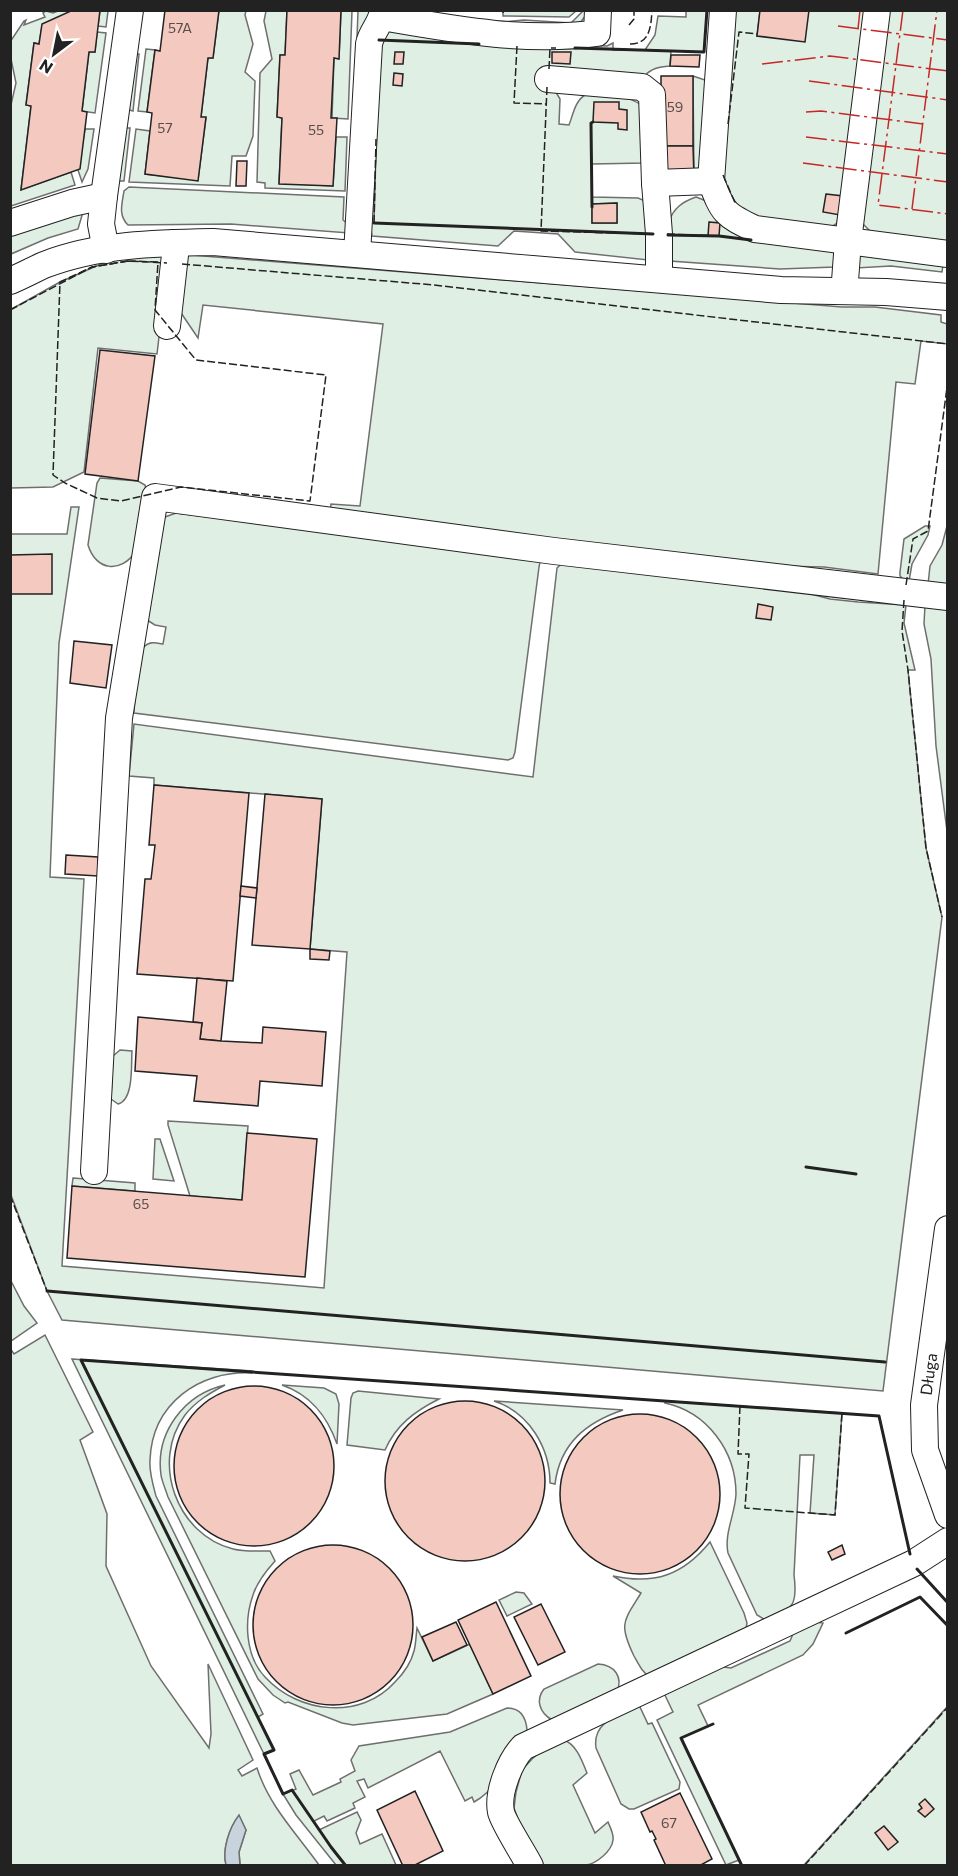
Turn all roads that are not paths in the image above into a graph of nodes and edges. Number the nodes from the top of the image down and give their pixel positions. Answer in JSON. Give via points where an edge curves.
{"nodes":[{"id":1,"x":130,"y":10,"type":"edge"},
{"id":2,"x":598,"y":10,"type":"edge"},
{"id":3,"x":723,"y":10,"type":"edge"},
{"id":4,"x":877,"y":10,"type":"edge"},
{"id":5,"x":383,"y":14,"type":"edge"},
{"id":6,"x":548,"y":79,"type":"dead end"},
{"id":7,"x":711,"y":181,"type":"junction"},
{"id":8,"x":655,"y":183,"type":"junction"},
{"id":9,"x":104,"y":196,"type":"junction"},
{"id":10,"x":10,"y":223,"type":"edge"},
{"id":11,"x":848,"y":241,"type":"junction"},
{"id":12,"x":174,"y":243,"type":"junction"},
{"id":13,"x":94,"y":252,"type":"junction"},
{"id":14,"x":357,"y":254,"type":"junction"},
{"id":15,"x":948,"y":254,"type":"edge"},
{"id":16,"x":659,"y":278,"type":"junction"},
{"id":17,"x":10,"y":281,"type":"edge"},
{"id":18,"x":847,"y":291,"type":"junction"},
{"id":19,"x":948,"y":297,"type":"edge"},
{"id":20,"x":167,"y":326,"type":"dead end"},
{"id":21,"x":948,"y":597,"type":"edge"},
{"id":22,"x":94,"y":1171,"type":"dead end"},
{"id":23,"x":948,"y":1229,"type":"edge"},
{"id":24,"x":946,"y":1505,"type":"edge"},
{"id":25,"x":948,"y":1541,"type":"edge"},
{"id":26,"x":530,"y":1866,"type":"edge"}],
"edges":[{"from":1,"to":9,"type":"street"},
{"from":2,"to":5,"type":"street","via":[[597,33],[573,36],[472,31]]},
{"from":3,"to":7,"type":"street"},
{"from":4,"to":11,"type":"street"},
{"from":5,"to":14,"type":"street","via":[[369,44]]},
{"from":6,"to":8,"type":"street","via":[[642,87],[652,95]]},
{"from":7,"to":8,"type":"street"},
{"from":7,"to":11,"type":"street","via":[[721,207],[755,229]]},
{"from":8,"to":16,"type":"street"},
{"from":9,"to":10,"type":"street"},
{"from":9,"to":13,"type":"street"},
{"from":11,"to":15,"type":"street"},
{"from":11,"to":18,"type":"street"},
{"from":12,"to":13,"type":"street"},
{"from":12,"to":14,"type":"street","via":[[213,242]]},
{"from":12,"to":20,"type":"street"},
{"from":13,"to":17,"type":"street","via":[[44,265]]},
{"from":14,"to":16,"type":"street"},
{"from":16,"to":18,"type":"street","via":[[781,290]]},
{"from":18,"to":19,"type":"street"},
{"from":21,"to":22,"type":"street","via":[[554,551],[155,495],[119,718]]},
{"from":23,"to":24,"type":"street","name":"Długa","via":[[924,1405],[925,1450]]},
{"from":25,"to":26,"type":"street","via":[[914,1563],[523,1747],[508,1772],[501,1812]]}]}
